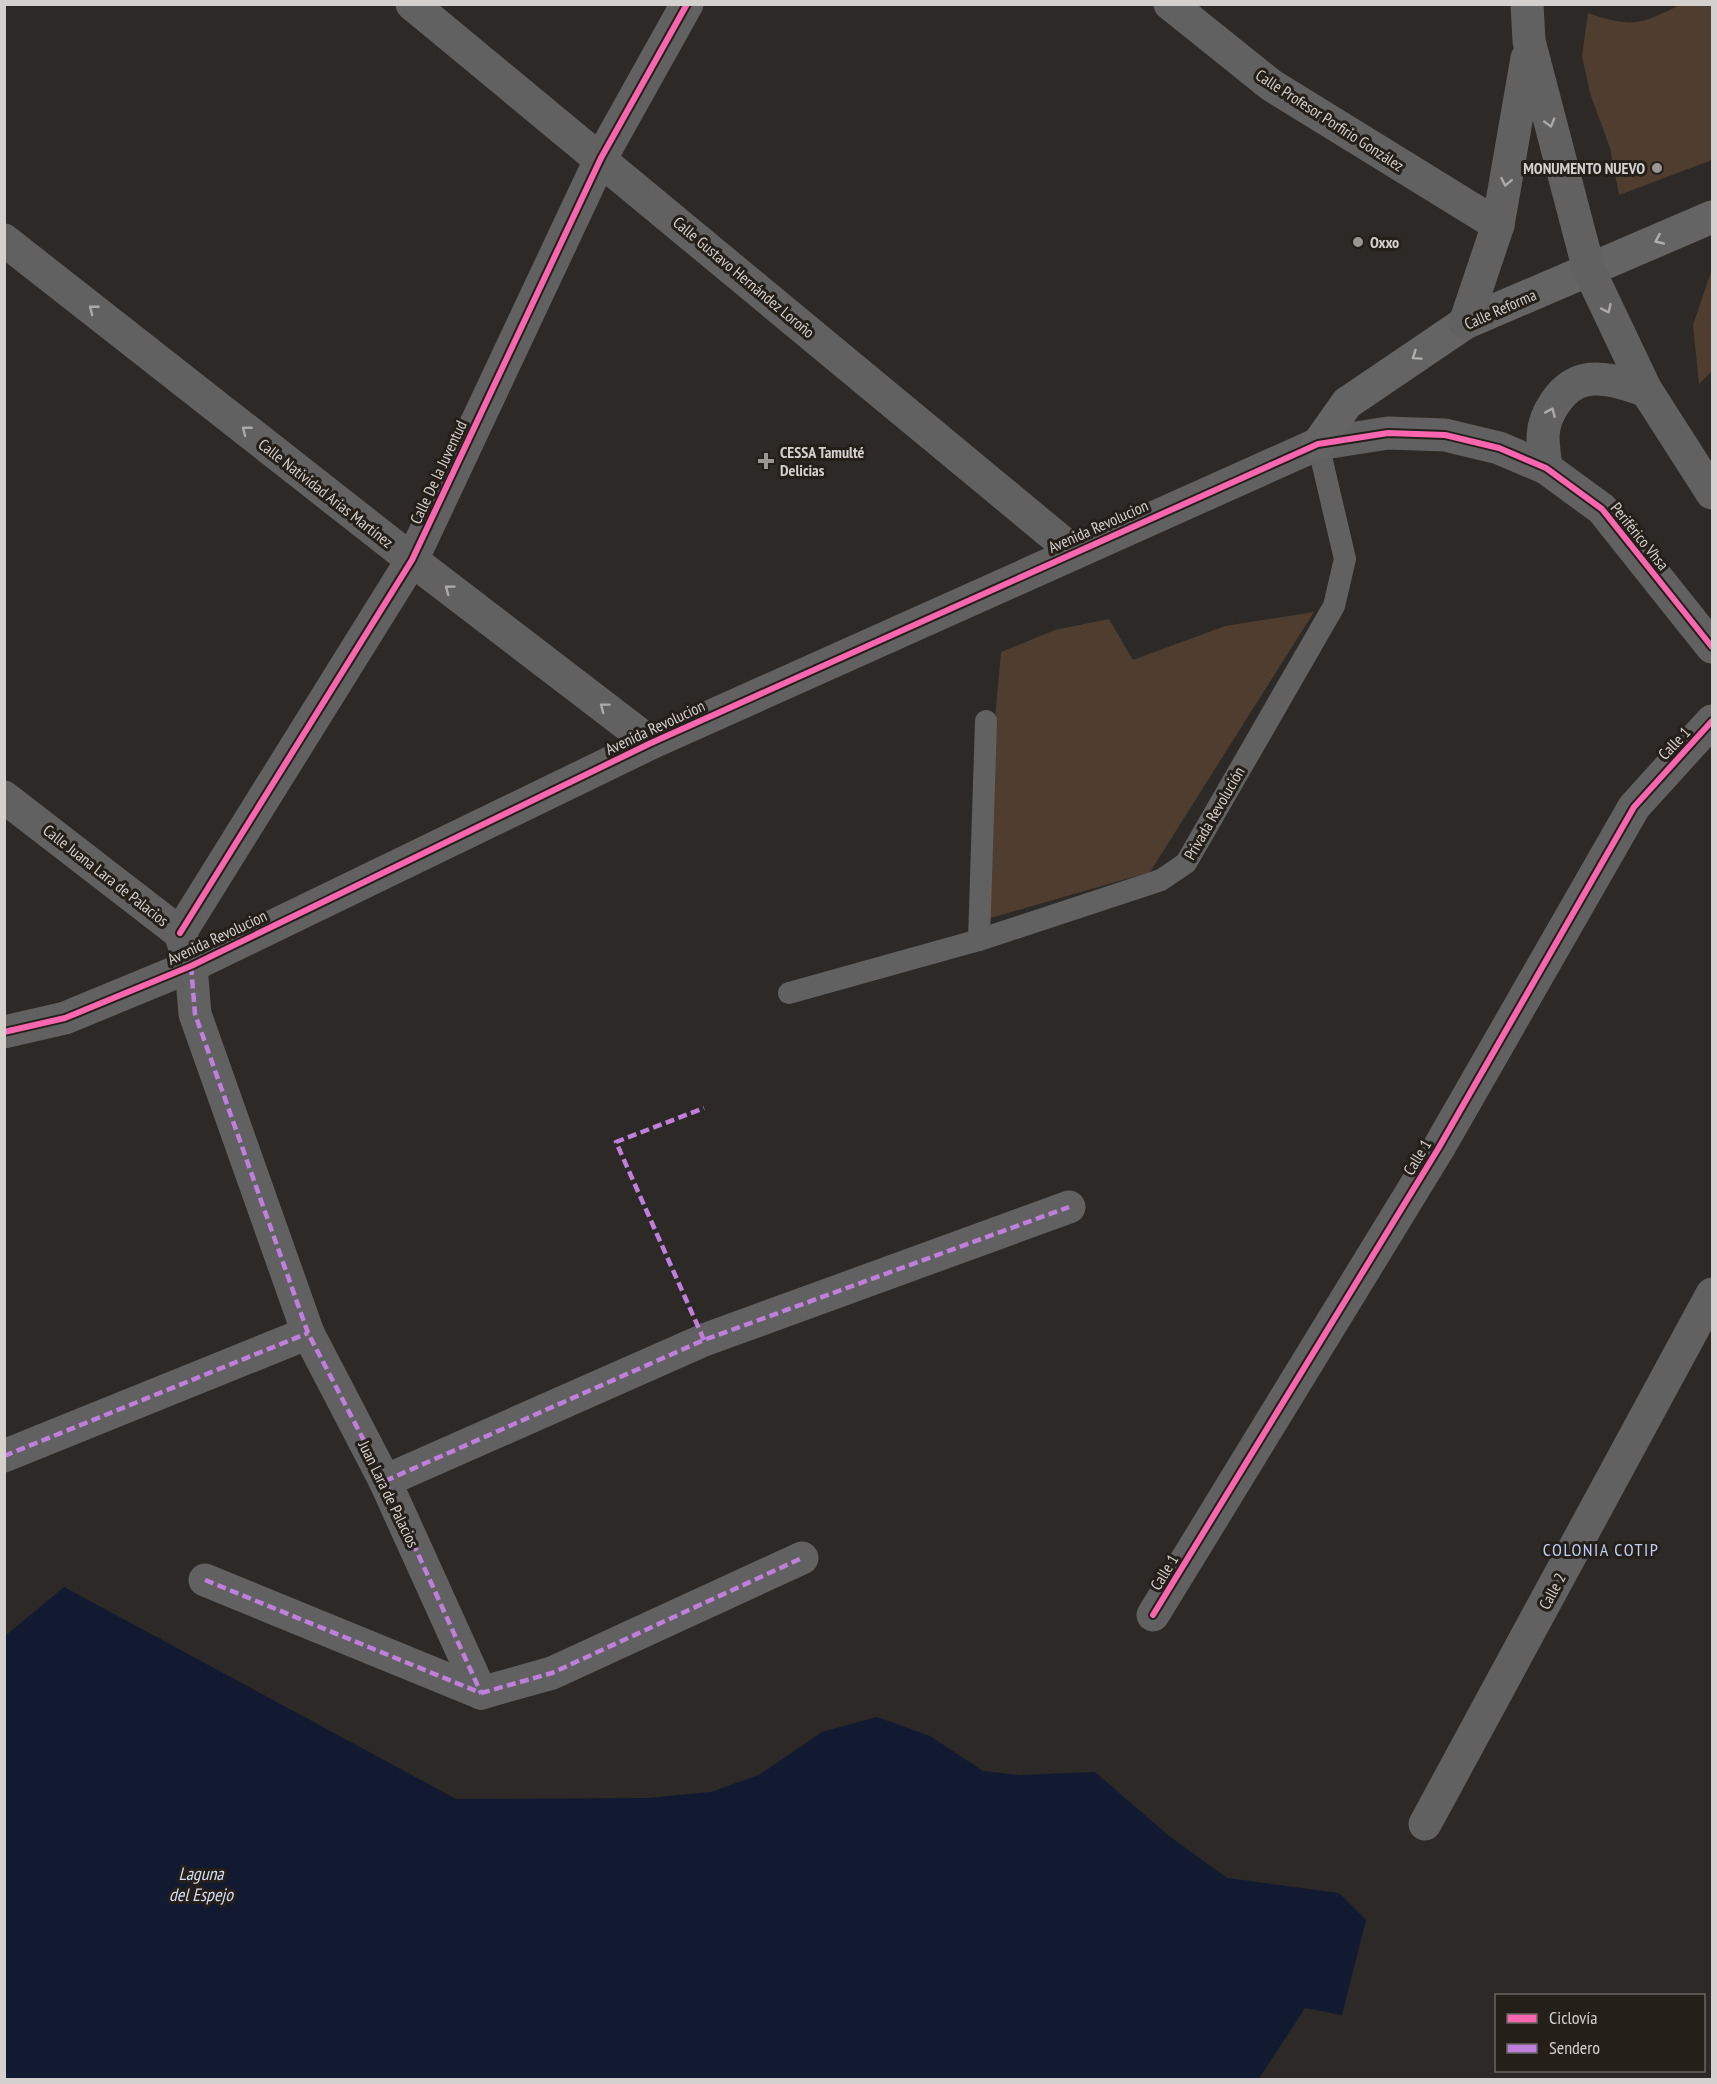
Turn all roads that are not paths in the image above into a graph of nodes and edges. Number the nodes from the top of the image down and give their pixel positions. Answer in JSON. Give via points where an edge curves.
{"nodes":[{"id":1,"x":412,"y":4,"type":"edge"},
{"id":2,"x":687,"y":4,"type":"edge"},
{"id":3,"x":1170,"y":4,"type":"edge"},
{"id":4,"x":1527,"y":4,"type":"edge"},
{"id":5,"x":1529,"y":41,"type":"junction"},
{"id":6,"x":601,"y":158,"type":"junction"},
{"id":7,"x":1713,"y":217,"type":"edge"},
{"id":8,"x":1498,"y":225,"type":"junction"},
{"id":9,"x":4,"y":240,"type":"edge"},
{"id":10,"x":1589,"y":270,"type":"junction"},
{"id":11,"x":1465,"y":323,"type":"junction"},
{"id":12,"x":1646,"y":390,"type":"junction"},
{"id":13,"x":1318,"y":444,"type":"junction"},
{"id":14,"x":1546,"y":468,"type":"junction"},
{"id":15,"x":1713,"y":493,"type":"edge"},
{"id":16,"x":1074,"y":552,"type":"junction"},
{"id":17,"x":412,"y":560,"type":"junction"},
{"id":18,"x":1713,"y":647,"type":"edge"},
{"id":19,"x":986,"y":721,"type":"dead end"},
{"id":20,"x":1713,"y":721,"type":"edge"},
{"id":21,"x":651,"y":743,"type":"junction"},
{"id":22,"x":4,"y":797,"type":"edge"},
{"id":23,"x":180,"y":933,"type":"junction"},
{"id":24,"x":979,"y":940,"type":"junction"},
{"id":25,"x":191,"y":966,"type":"junction"},
{"id":26,"x":789,"y":993,"type":"dead end"},
{"id":27,"x":4,"y":1032,"type":"edge"},
{"id":28,"x":1069,"y":1208,"type":"dead end"},
{"id":29,"x":1713,"y":1294,"type":"edge"},
{"id":30,"x":308,"y":1333,"type":"junction"},
{"id":31,"x":4,"y":1456,"type":"edge"},
{"id":32,"x":385,"y":1481,"type":"junction"},
{"id":33,"x":802,"y":1558,"type":"dead end"},
{"id":34,"x":205,"y":1580,"type":"dead end"},
{"id":35,"x":1153,"y":1615,"type":"dead end"},
{"id":36,"x":481,"y":1693,"type":"junction"},
{"id":37,"x":1425,"y":1824,"type":"dead end"}],
"edges":[{"from":1,"to":6,"type":"street","name":"Calle Gustavo Hernández Loroño"},
{"from":2,"to":6,"type":"street","name":"Calle De la Juventud"},
{"from":3,"to":8,"type":"street","name":"Calle Profesor Porfirio González","via":[[1271,85]]},
{"from":4,"to":5,"type":"street"},
{"from":5,"to":8,"type":"street","one_way":true},
{"from":5,"to":10,"type":"street","one_way":true},
{"from":6,"to":16,"type":"street","name":"Calle Gustavo Hernández Loroño"},
{"from":6,"to":17,"type":"street","name":"Calle De la Juventud"},
{"from":7,"to":10,"type":"main road","name":"Calle Reforma","one_way":true},
{"from":8,"to":11,"type":"street"},
{"from":17,"to":9,"type":"street","name":"Calle Natividad Arias Martínez","one_way":true},
{"from":10,"to":11,"type":"main road","name":"Calle Reforma"},
{"from":10,"to":12,"type":"street","one_way":true},
{"from":11,"to":13,"type":"main road","name":"Calle Reforma","one_way":true,"via":[[1347,403]]},
{"from":14,"to":12,"type":"street","one_way":true,"via":[[1543,433],[1552,407],[1566,388],[1585,380],[1607,380]]},
{"from":12,"to":15,"type":"street"},
{"from":13,"to":14,"type":"street","name":"Periférico Vhsa","via":[[1388,433],[1445,435],[1499,448]]},
{"from":13,"to":16,"type":"street","name":"Avenida Revolucion"},
{"from":13,"to":24,"type":"lane","name":"Privada Revolución","via":[[1344,559],[1334,606],[1186,863],[1161,880]]},
{"from":14,"to":18,"type":"street","name":"Periférico Vhsa","via":[[1602,509]]},
{"from":16,"to":21,"type":"street","name":"Avenida Revolucion"},
{"from":21,"to":17,"type":"street","name":"Calle Natividad Arias Martínez","one_way":true},
{"from":17,"to":23,"type":"street","name":"Calle De la Juventud"},
{"from":19,"to":24,"type":"lane"},
{"from":20,"to":35,"type":"street","name":"Calle 1","via":[[1634,807],[1438,1149]]},
{"from":21,"to":25,"type":"street","name":"Avenida Revolucion"},
{"from":22,"to":23,"type":"street","name":"Calle Juana Lara de Palacios"},
{"from":23,"to":25,"type":"street","name":"Calle Juana Lara de Palacios"},
{"from":24,"to":26,"type":"lane","name":"Privada Revolución"},
{"from":25,"to":27,"type":"street","name":"Avenida Revolucion","via":[[65,1018]]},
{"from":25,"to":30,"type":"street","name":"Juan Lara de Palacios","via":[[195,1014]]},
{"from":28,"to":32,"type":"street","via":[[704,1340]]},
{"from":29,"to":37,"type":"street","name":"Calle 2"},
{"from":30,"to":31,"type":"street"},
{"from":30,"to":32,"type":"street","name":"Juan Lara de Palacios"},
{"from":32,"to":36,"type":"street","name":"Juan Lara de Palacios"},
{"from":33,"to":36,"type":"street","via":[[552,1673]]},
{"from":34,"to":36,"type":"street"}]}
